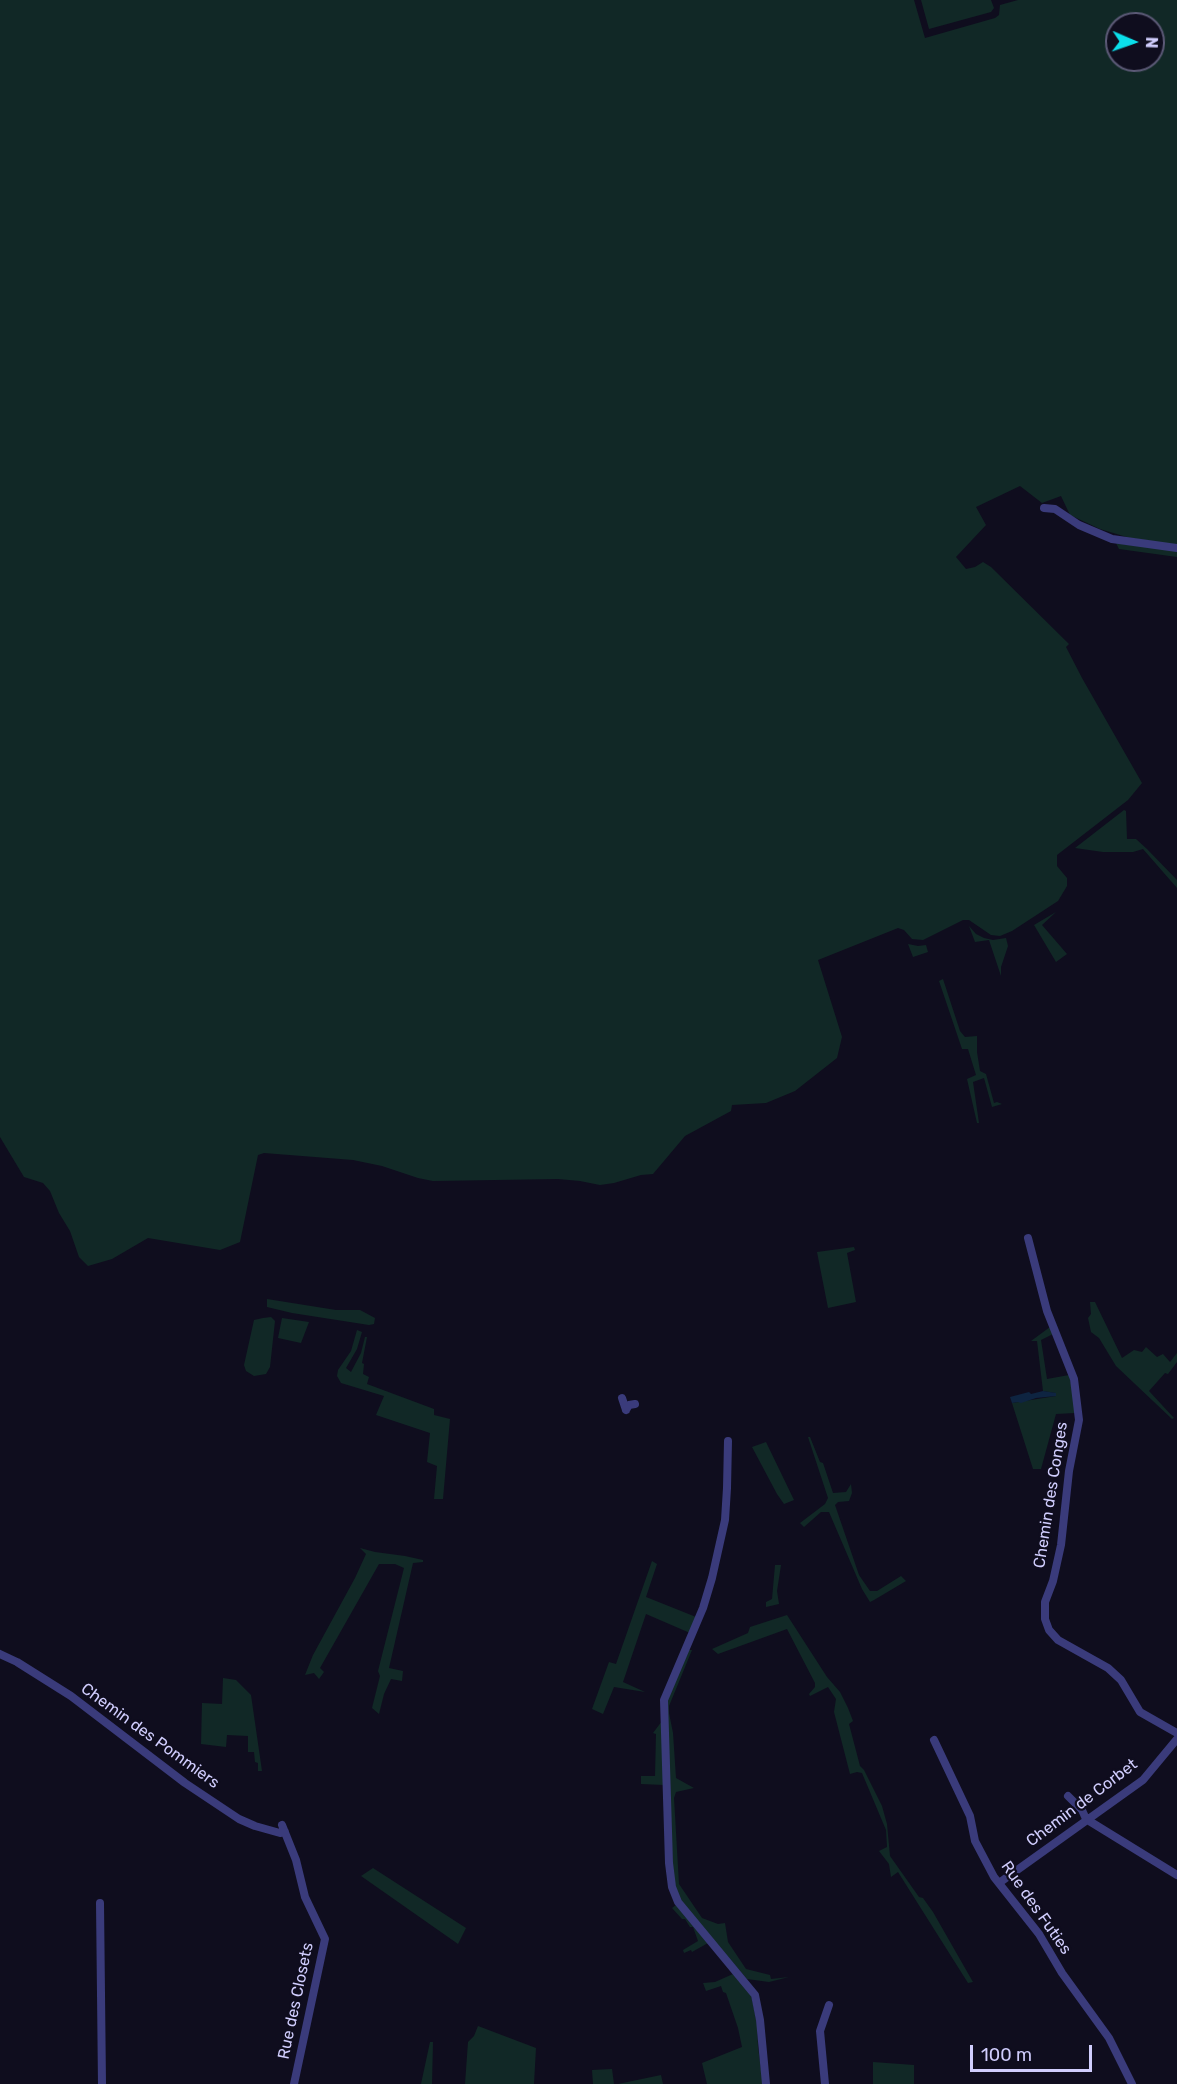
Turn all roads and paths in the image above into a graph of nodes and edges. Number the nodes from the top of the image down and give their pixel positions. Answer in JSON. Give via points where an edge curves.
{"nodes":[{"id":1,"x":1044,"y":508,"type":"dead end"},
{"id":2,"x":1177,"y":548,"type":"edge"},
{"id":3,"x":1028,"y":1238,"type":"dead end"},
{"id":4,"x":622,"y":1398,"type":"dead end"},
{"id":5,"x":635,"y":1404,"type":"dead end"},
{"id":6,"x":728,"y":1441,"type":"dead end"},
{"id":7,"x":0,"y":1654,"type":"edge"},
{"id":8,"x":1177,"y":1733,"type":"edge"},
{"id":9,"x":1177,"y":1739,"type":"edge"},
{"id":10,"x":934,"y":1740,"type":"dead end"},
{"id":11,"x":1068,"y":1796,"type":"dead end"},
{"id":12,"x":1086,"y":1819,"type":"junction"},
{"id":13,"x":284,"y":1829,"type":"joint"},
{"id":14,"x":1177,"y":1875,"type":"edge"},
{"id":15,"x":999,"y":1883,"type":"junction"},
{"id":16,"x":100,"y":1903,"type":"dead end"},
{"id":17,"x":829,"y":2005,"type":"dead end"},
{"id":18,"x":102,"y":2084,"type":"edge"},
{"id":19,"x":294,"y":2084,"type":"edge"},
{"id":20,"x":766,"y":2084,"type":"edge"},
{"id":21,"x":825,"y":2084,"type":"edge"},
{"id":22,"x":1132,"y":2084,"type":"edge"}],
"edges":[{"from":1,"to":2,"type":"street","via":[[1055,508],[1079,525],[1113,539]]},
{"from":3,"to":8,"type":"street","name":"Chemin des Conges","via":[[1047,1311],[1074,1379],[1079,1420],[1061,1545],[1045,1602],[1045,1619],[1058,1640],[1121,1680],[1140,1712]]},
{"from":4,"to":5,"type":"street","via":[[626,1410]]},
{"from":6,"to":20,"type":"street","via":[[726,1509],[717,1558],[703,1608],[664,1700],[669,1863],[678,1902],[755,1995]]},
{"from":7,"to":13,"type":"street","name":"Chemin des Pommiers","via":[[71,1696],[185,1784],[239,1819],[280,1833]]},
{"from":9,"to":12,"type":"street","name":"Chemin de Corbet","via":[[1143,1779]]},
{"from":10,"to":15,"type":"street","name":"Rue des Futies","via":[[970,1815],[975,1841]]},
{"from":11,"to":12,"type":"street"},
{"from":12,"to":14,"type":"street"},
{"from":12,"to":15,"type":"street","name":"Chemin de Corbet"},
{"from":13,"to":19,"type":"street","name":"Rue des Closets","via":[[305,1897],[325,1939]]},
{"from":15,"to":22,"type":"street","name":"Rue des Futies","via":[[1109,2038]]},
{"from":16,"to":18,"type":"street"},
{"from":17,"to":21,"type":"street","via":[[820,2031]]}]}
